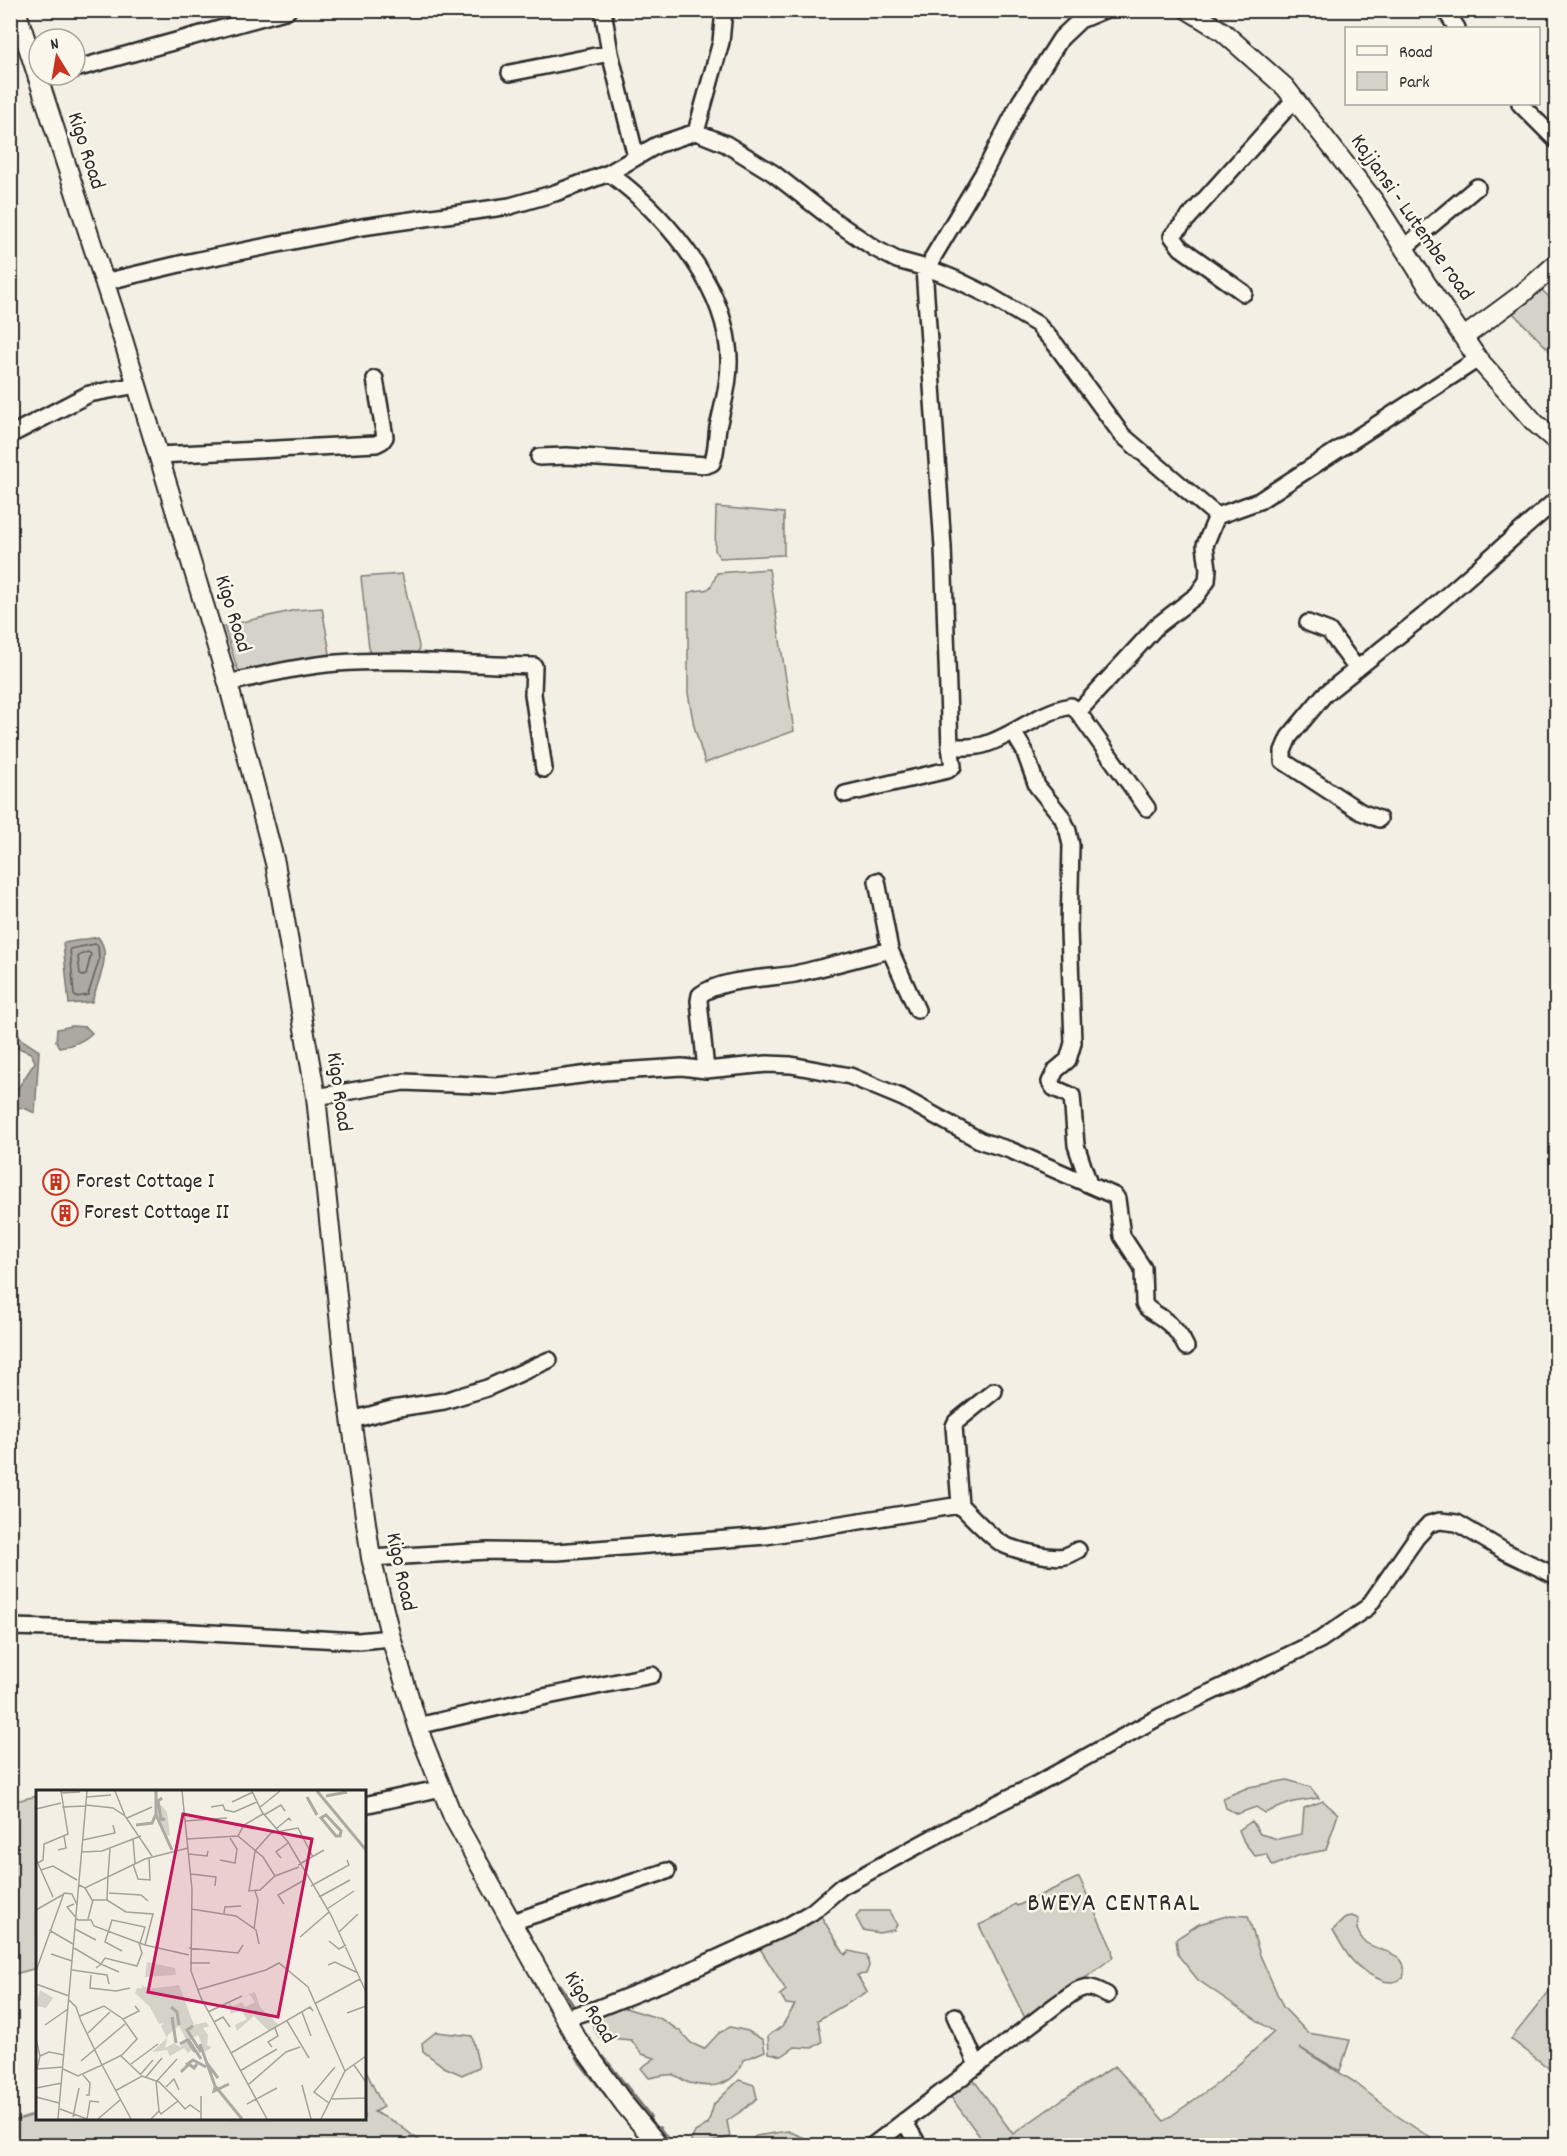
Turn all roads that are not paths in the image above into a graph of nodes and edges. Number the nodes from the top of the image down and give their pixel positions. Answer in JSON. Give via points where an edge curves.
{"nodes":[{"id":1,"x":288,"y":10,"type":"edge"},
{"id":2,"x":603,"y":10,"type":"edge"},
{"id":3,"x":724,"y":10,"type":"edge"},
{"id":4,"x":1104,"y":10,"type":"edge"},
{"id":5,"x":1188,"y":10,"type":"edge"},
{"id":6,"x":1445,"y":10,"type":"edge"},
{"id":7,"x":15,"y":21,"type":"edge"},
{"id":8,"x":1456,"y":27,"type":"edge"},
{"id":9,"x":27,"y":43,"type":"edge"},
{"id":10,"x":610,"y":53,"type":"junction"},
{"id":11,"x":87,"y":66,"type":"edge"},
{"id":12,"x":510,"y":73,"type":"dead end"},
{"id":13,"x":48,"y":87,"type":"edge"},
{"id":14,"x":1295,"y":99,"type":"junction"},
{"id":15,"x":1521,"y":105,"type":"edge"},
{"id":16,"x":696,"y":132,"type":"junction"},
{"id":17,"x":1557,"y":140,"type":"edge"},
{"id":18,"x":636,"y":157,"type":"junction"},
{"id":19,"x":609,"y":173,"type":"junction"},
{"id":20,"x":1477,"y":187,"type":"dead end"},
{"id":21,"x":1404,"y":248,"type":"junction"},
{"id":22,"x":1557,"y":264,"type":"edge"},
{"id":23,"x":927,"y":269,"type":"junction"},
{"id":24,"x":104,"y":282,"type":"junction"},
{"id":25,"x":1244,"y":293,"type":"dead end"},
{"id":26,"x":1464,"y":337,"type":"junction"},
{"id":27,"x":1478,"y":359,"type":"junction"},
{"id":28,"x":375,"y":380,"type":"dead end"},
{"id":29,"x":137,"y":385,"type":"junction"},
{"id":30,"x":10,"y":435,"type":"edge"},
{"id":31,"x":1557,"y":441,"type":"edge"},
{"id":32,"x":159,"y":455,"type":"junction"},
{"id":33,"x":539,"y":457,"type":"dead end"},
{"id":34,"x":1557,"y":500,"type":"edge"},
{"id":35,"x":1217,"y":516,"type":"junction"},
{"id":36,"x":1308,"y":623,"type":"dead end"},
{"id":37,"x":1358,"y":669,"type":"junction"},
{"id":38,"x":228,"y":683,"type":"junction"},
{"id":39,"x":1078,"y":712,"type":"junction"},
{"id":40,"x":1013,"y":732,"type":"junction"},
{"id":41,"x":950,"y":747,"type":"junction"},
{"id":42,"x":544,"y":770,"type":"dead end"},
{"id":43,"x":845,"y":794,"type":"dead end"},
{"id":44,"x":1147,"y":808,"type":"dead end"},
{"id":45,"x":1379,"y":819,"type":"dead end"},
{"id":46,"x":877,"y":880,"type":"dead end"},
{"id":47,"x":890,"y":950,"type":"junction"},
{"id":48,"x":917,"y":1010,"type":"dead end"},
{"id":49,"x":706,"y":1070,"type":"junction"},
{"id":50,"x":316,"y":1096,"type":"junction"},
{"id":51,"x":1089,"y":1184,"type":"junction"},
{"id":52,"x":1186,"y":1347,"type":"dead end"},
{"id":53,"x":549,"y":1359,"type":"dead end"},
{"id":54,"x":994,"y":1391,"type":"dead end"},
{"id":55,"x":352,"y":1420,"type":"junction"},
{"id":56,"x":960,"y":1504,"type":"junction"},
{"id":57,"x":1078,"y":1550,"type":"dead end"},
{"id":58,"x":370,"y":1558,"type":"junction"},
{"id":59,"x":1557,"y":1576,"type":"edge"},
{"id":60,"x":10,"y":1627,"type":"edge"},
{"id":61,"x":391,"y":1638,"type":"junction"},
{"id":62,"x":652,"y":1675,"type":"dead end"},
{"id":63,"x":418,"y":1726,"type":"junction"},
{"id":64,"x":442,"y":1788,"type":"junction"},
{"id":65,"x":366,"y":1805,"type":"edge"},
{"id":66,"x":667,"y":1871,"type":"dead end"},
{"id":67,"x":512,"y":1922,"type":"junction"},
{"id":68,"x":1107,"y":1995,"type":"dead end"},
{"id":69,"x":955,"y":2016,"type":"dead end"},
{"id":70,"x":565,"y":2019,"type":"junction"},
{"id":71,"x":977,"y":2064,"type":"junction"},
{"id":72,"x":904,"y":2121,"type":"junction"},
{"id":73,"x":659,"y":2145,"type":"edge"},
{"id":74,"x":872,"y":2145,"type":"edge"},
{"id":75,"x":919,"y":2145,"type":"edge"}],
"edges":[{"from":1,"to":11,"type":"street"},
{"from":2,"to":10,"type":"street"},
{"from":3,"to":16,"type":"street","via":[[721,42]]},
{"from":4,"to":23,"type":"street","via":[[1080,20],[1061,38],[1020,102]]},
{"from":5,"to":14,"type":"street","name":"Kajjansi - Lutembe road","via":[[1223,32]]},
{"from":6,"to":8,"type":"street"},
{"from":7,"to":9,"type":"street","name":"Kigo Road"},
{"from":10,"to":12,"type":"street"},
{"from":10,"to":18,"type":"street"},
{"from":13,"to":24,"type":"street","name":"Kigo Road"},
{"from":14,"to":21,"type":"street","name":"Kajjansi - Lutembe road","via":[[1374,201]]},
{"from":14,"to":25,"type":"street","via":[[1172,237],[1181,248]]},
{"from":15,"to":17,"type":"street"},
{"from":16,"to":18,"type":"street","via":[[669,139]]},
{"from":16,"to":23,"type":"street","via":[[726,144],[773,173],[874,248]]},
{"from":18,"to":19,"type":"street"},
{"from":19,"to":24,"type":"street","via":[[510,206],[362,227]]},
{"from":19,"to":33,"type":"street","via":[[662,221],[713,292],[729,347],[715,455],[707,465]]},
{"from":20,"to":21,"type":"street"},
{"from":21,"to":26,"type":"street","name":"Kajjansi - Lutembe road"},
{"from":22,"to":26,"type":"street"},
{"from":23,"to":35,"type":"street","via":[[988,296],[1037,324],[1122,435]]},
{"from":23,"to":41,"type":"street"},
{"from":24,"to":29,"type":"street","name":"Kigo Road"},
{"from":26,"to":27,"type":"street","name":"Kajjansi - Lutembe road"},
{"from":27,"to":31,"type":"street","name":"Kajjansi - Lutembe road","via":[[1535,423]]},
{"from":27,"to":35,"type":"street","via":[[1268,496]]},
{"from":28,"to":32,"type":"street","via":[[385,437],[376,444]]},
{"from":29,"to":30,"type":"street","via":[[89,394]]},
{"from":29,"to":32,"type":"street","name":"Kigo Road"},
{"from":32,"to":38,"type":"street","name":"Kigo Road"},
{"from":34,"to":37,"type":"street"},
{"from":35,"to":39,"type":"street","via":[[1205,545],[1207,581],[1197,595],[1157,626]]},
{"from":36,"to":37,"type":"street","via":[[1329,631]]},
{"from":37,"to":45,"type":"street","via":[[1324,695],[1303,720],[1287,742],[1282,760],[1361,812]]},
{"from":38,"to":42,"type":"street","via":[[336,663],[534,666],[533,694]]},
{"from":38,"to":50,"type":"street","name":"Kigo Road","via":[[275,863]]},
{"from":39,"to":40,"type":"street","via":[[1071,706],[1055,709]]},
{"from":39,"to":44,"type":"street"},
{"from":40,"to":41,"type":"street","via":[[982,745]]},
{"from":40,"to":51,"type":"street","via":[[1037,786],[1062,817],[1071,845],[1073,1043],[1068,1060],[1056,1070],[1050,1083],[1072,1096],[1076,1145]]},
{"from":41,"to":43,"type":"street","via":[[953,766],[948,770]]},
{"from":46,"to":47,"type":"street"},
{"from":47,"to":48,"type":"street"},
{"from":47,"to":49,"type":"street","via":[[705,991],[699,1001]]},
{"from":49,"to":50,"type":"street","via":[[682,1067],[604,1072],[497,1086],[404,1082]]},
{"from":49,"to":51,"type":"street","via":[[792,1065],[850,1076],[903,1098],[981,1141]]},
{"from":50,"to":55,"type":"street","name":"Kigo Road"},
{"from":51,"to":52,"type":"street","via":[[1117,1199],[1122,1236],[1143,1268],[1146,1308],[1170,1325]]},
{"from":53,"to":55,"type":"street","via":[[487,1388]]},
{"from":54,"to":56,"type":"street","via":[[954,1426]]},
{"from":55,"to":58,"type":"street","name":"Kigo Road"},
{"from":56,"to":57,"type":"street","via":[[996,1539],[1014,1549],[1057,1556]]},
{"from":56,"to":58,"type":"street","via":[[766,1536],[557,1552],[487,1551]]},
{"from":58,"to":61,"type":"street","name":"Kigo Road"},
{"from":59,"to":70,"type":"street","via":[[1457,1523],[1429,1524],[1368,1607],[1320,1640],[1161,1716],[952,1827],[841,1887],[788,1926],[667,1981]]},
{"from":60,"to":61,"type":"street","via":[[358,1641]]},
{"from":61,"to":63,"type":"street","name":"Kigo Road"},
{"from":62,"to":63,"type":"street"},
{"from":63,"to":64,"type":"street","name":"Kigo Road"},
{"from":64,"to":65,"type":"street"},
{"from":64,"to":67,"type":"street","name":"Kigo Road","via":[[453,1817]]},
{"from":66,"to":67,"type":"street"},
{"from":67,"to":70,"type":"street","name":"Kigo Road"},
{"from":68,"to":71,"type":"street","via":[[1094,1987],[1082,1987]]},
{"from":69,"to":71,"type":"street"},
{"from":70,"to":73,"type":"street","name":"Kigo Road","via":[[625,2105]]},
{"from":71,"to":72,"type":"street"},
{"from":72,"to":74,"type":"street"},
{"from":72,"to":75,"type":"street"}]}
